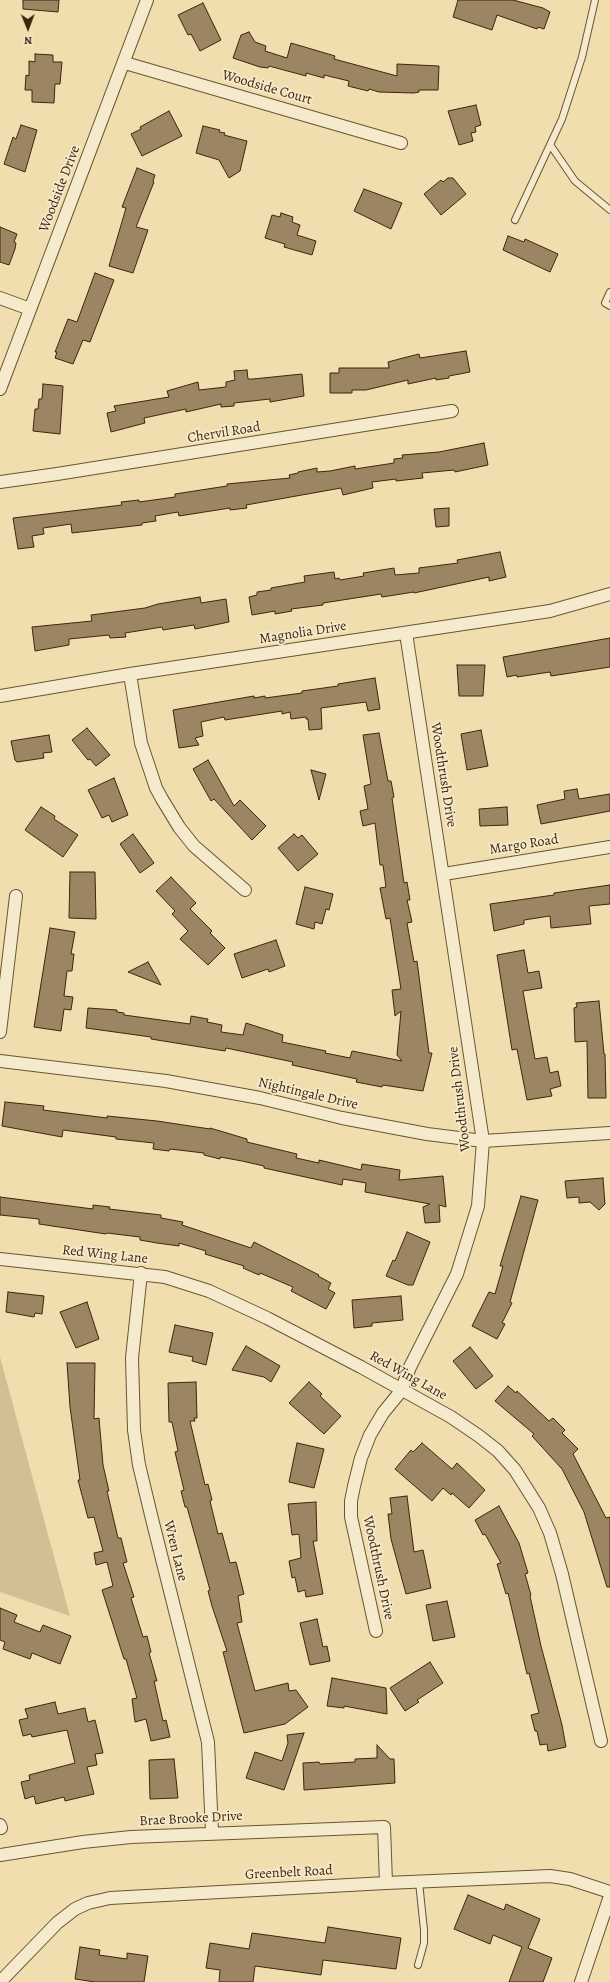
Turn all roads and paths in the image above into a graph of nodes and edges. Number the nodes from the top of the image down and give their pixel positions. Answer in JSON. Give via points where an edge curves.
{"nodes":[{"id":1,"x":147,"y":0,"type":"edge"},
{"id":2,"x":595,"y":0,"type":"edge"},
{"id":3,"x":125,"y":62,"type":"junction"},
{"id":4,"x":401,"y":143,"type":"dead end"},
{"id":5,"x":551,"y":146,"type":"junction"},
{"id":6,"x":610,"y":210,"type":"edge"},
{"id":7,"x":515,"y":220,"type":"dead end"},
{"id":8,"x":610,"y":292,"type":"edge"},
{"id":9,"x":0,"y":298,"type":"edge"},
{"id":10,"x":610,"y":306,"type":"edge"},
{"id":11,"x":30,"y":309,"type":"junction"},
{"id":12,"x":0,"y":389,"type":"edge"},
{"id":13,"x":452,"y":411,"type":"dead end"},
{"id":14,"x":0,"y":482,"type":"edge"},
{"id":15,"x":610,"y":594,"type":"edge"},
{"id":16,"x":406,"y":633,"type":"junction"},
{"id":17,"x":130,"y":674,"type":"junction"},
{"id":18,"x":0,"y":696,"type":"edge"},
{"id":19,"x":610,"y":847,"type":"edge"},
{"id":20,"x":444,"y":874,"type":"junction"},
{"id":21,"x":245,"y":890,"type":"dead end"},
{"id":22,"x":16,"y":896,"type":"dead end"},
{"id":23,"x":0,"y":1032,"type":"edge"},
{"id":24,"x":0,"y":1061,"type":"edge"},
{"id":25,"x":610,"y":1133,"type":"edge"},
{"id":26,"x":483,"y":1141,"type":"junction"},
{"id":27,"x":0,"y":1258,"type":"edge"},
{"id":28,"x":141,"y":1273,"type":"junction"},
{"id":29,"x":401,"y":1391,"type":"junction"},
{"id":30,"x":376,"y":1631,"type":"dead end"},
{"id":31,"x":601,"y":1741,"type":"dead end"},
{"id":32,"x":212,"y":1833,"type":"junction"},
{"id":33,"x":0,"y":1855,"type":"edge"},
{"id":34,"x":419,"y":1882,"type":"junction"},
{"id":35,"x":386,"y":1883,"type":"junction"},
{"id":36,"x":610,"y":1892,"type":"edge"},
{"id":37,"x":610,"y":1896,"type":"edge"},
{"id":38,"x":418,"y":1965,"type":"dead end"},
{"id":39,"x":0,"y":1982,"type":"edge"},
{"id":40,"x":581,"y":1982,"type":"edge"}],
"edges":[{"from":1,"to":3,"type":"street","name":"Woodside Drive"},
{"from":2,"to":5,"type":"lane","via":[[575,80]]},
{"from":3,"to":4,"type":"street","name":"Woodside Court"},
{"from":3,"to":11,"type":"street","name":"Woodside Drive"},
{"from":5,"to":6,"type":"lane","via":[[575,181]]},
{"from":5,"to":7,"type":"lane"},
{"from":8,"to":10,"type":"lane","via":[[605,303]]},
{"from":9,"to":11,"type":"street"},
{"from":11,"to":12,"type":"street","name":"Woodside Drive"},
{"from":13,"to":14,"type":"street","name":"Chervil Road"},
{"from":15,"to":16,"type":"street","name":"Magnolia Drive","via":[[550,611]]},
{"from":16,"to":17,"type":"street","name":"Magnolia Drive"},
{"from":16,"to":20,"type":"street","name":"Woodthrush Drive"},
{"from":17,"to":18,"type":"street","name":"Magnolia Drive"},
{"from":17,"to":21,"type":"street","via":[[141,744],[162,799],[194,846]]},
{"from":19,"to":20,"type":"street","name":"Margo Road"},
{"from":20,"to":26,"type":"street","name":"Woodthrush Drive"},
{"from":22,"to":23,"type":"street"},
{"from":24,"to":26,"type":"street","name":"Nightingale Drive","via":[[166,1081],[260,1098],[412,1132]]},
{"from":25,"to":26,"type":"street","name":"Nightingale Drive"},
{"from":26,"to":29,"type":"street","name":"Woodthrush Drive","via":[[478,1206],[457,1274],[410,1367]]},
{"from":27,"to":28,"type":"street","name":"Red Wing Lane"},
{"from":28,"to":29,"type":"street","name":"Red Wing Lane","via":[[165,1277],[209,1291],[267,1318]]},
{"from":28,"to":32,"type":"street","name":"Wren Lane","via":[[132,1358],[134,1430],[139,1465],[208,1742]]},
{"from":29,"to":30,"type":"street","name":"Woodthrush Drive","via":[[367,1441],[351,1501],[355,1538]]},
{"from":29,"to":31,"type":"street","name":"Red Wing Lane","via":[[451,1417],[498,1451],[539,1508],[550,1533],[562,1574]]},
{"from":32,"to":33,"type":"street","name":"Brae Brooke Drive","via":[[123,1838]]},
{"from":32,"to":35,"type":"street","name":"Brae Brooke Drive","via":[[384,1827]]},
{"from":34,"to":35,"type":"street","name":"Greenbelt Road"},
{"from":34,"to":36,"type":"street","name":"Greenbelt Road","via":[[550,1876],[570,1879]]},
{"from":34,"to":38,"type":"lane","via":[[424,1943]]},
{"from":35,"to":39,"type":"street","name":"Greenbelt Road","via":[[97,1900],[75,1909],[57,1923]]},
{"from":37,"to":40,"type":"street"}]}
